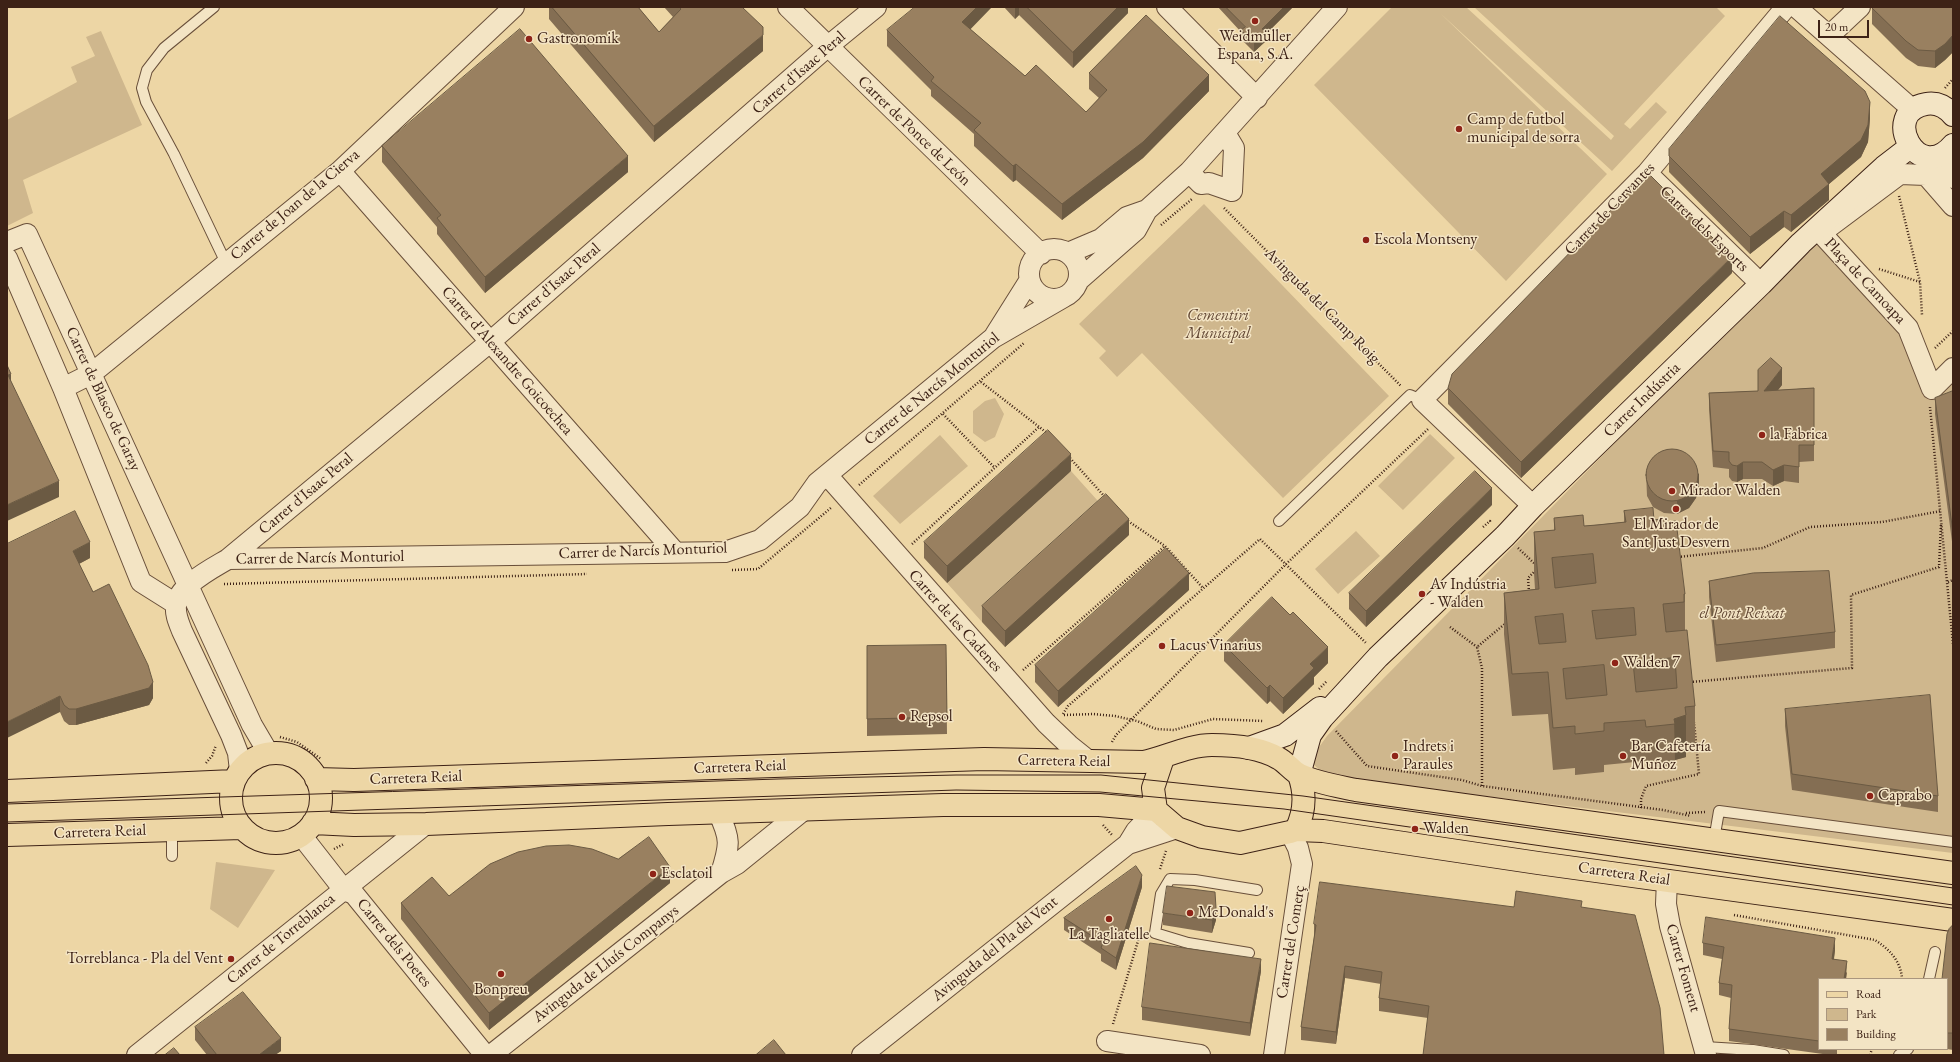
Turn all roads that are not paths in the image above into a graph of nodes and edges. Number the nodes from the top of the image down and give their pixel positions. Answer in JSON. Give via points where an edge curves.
{"nodes":[{"id":1,"x":214,"y":7,"type":"edge"},
{"id":2,"x":514,"y":7,"type":"edge"},
{"id":3,"x":788,"y":7,"type":"edge"},
{"id":4,"x":876,"y":7,"type":"edge"},
{"id":5,"x":1167,"y":7,"type":"edge"},
{"id":6,"x":1337,"y":7,"type":"edge"},
{"id":7,"x":1786,"y":7,"type":"edge"},
{"id":8,"x":1796,"y":7,"type":"edge"},
{"id":9,"x":1860,"y":7,"type":"edge"},
{"id":10,"x":1829,"y":36,"type":"junction"},
{"id":11,"x":827,"y":47,"type":"junction"},
{"id":12,"x":1257,"y":98,"type":"junction"},
{"id":13,"x":1913,"y":110,"type":"junction"},
{"id":14,"x":1952,"y":111,"type":"edge"},
{"id":15,"x":1225,"y":133,"type":"junction"},
{"id":16,"x":1910,"y":148,"type":"junction"},
{"id":17,"x":1948,"y":148,"type":"edge"},
{"id":18,"x":340,"y":171,"type":"junction"},
{"id":19,"x":1189,"y":172,"type":"junction"},
{"id":20,"x":1647,"y":173,"type":"junction"},
{"id":21,"x":1953,"y":178,"type":"edge"},
{"id":22,"x":1953,"y":206,"type":"edge"},
{"id":23,"x":1147,"y":210,"type":"junction"},
{"id":24,"x":7,"y":242,"type":"edge"},
{"id":25,"x":1068,"y":253,"type":"junction"},
{"id":26,"x":1041,"y":254,"type":"junction"},
{"id":27,"x":7,"y":258,"type":"edge"},
{"id":28,"x":226,"y":262,"type":"junction"},
{"id":29,"x":1079,"y":280,"type":"junction"},
{"id":30,"x":1029,"y":281,"type":"junction"},
{"id":31,"x":1761,"y":284,"type":"junction"},
{"id":32,"x":1064,"y":297,"type":"junction"},
{"id":33,"x":993,"y":338,"type":"junction"},
{"id":34,"x":490,"y":342,"type":"junction"},
{"id":35,"x":1953,"y":368,"type":"edge"},
{"id":36,"x":91,"y":374,"type":"junction"},
{"id":37,"x":63,"y":388,"type":"junction"},
{"id":38,"x":1416,"y":398,"type":"junction"},
{"id":39,"x":826,"y":475,"type":"junction"},
{"id":40,"x":1533,"y":506,"type":"junction"},
{"id":41,"x":1279,"y":521,"type":"dead end"},
{"id":42,"x":675,"y":552,"type":"junction"},
{"id":43,"x":228,"y":559,"type":"junction"},
{"id":44,"x":189,"y":584,"type":"junction"},
{"id":45,"x":176,"y":604,"type":"junction"},
{"id":46,"x":1378,"y":657,"type":"junction"},
{"id":47,"x":1249,"y":748,"type":"junction"},
{"id":48,"x":269,"y":754,"type":"junction"},
{"id":49,"x":1163,"y":758,"type":"junction"},
{"id":50,"x":1095,"y":762,"type":"junction"},
{"id":51,"x":1299,"y":774,"type":"junction"},
{"id":52,"x":237,"y":776,"type":"junction"},
{"id":53,"x":316,"y":779,"type":"junction"},
{"id":54,"x":7,"y":791,"type":"edge"},
{"id":55,"x":1117,"y":806,"type":"junction"},
{"id":56,"x":805,"y":809,"type":"junction"},
{"id":57,"x":1156,"y":810,"type":"junction"},
{"id":58,"x":718,"y":812,"type":"junction"},
{"id":59,"x":426,"y":824,"type":"junction"},
{"id":60,"x":242,"y":828,"type":"junction"},
{"id":61,"x":1177,"y":828,"type":"junction"},
{"id":62,"x":307,"y":829,"type":"junction"},
{"id":63,"x":172,"y":830,"type":"junction"},
{"id":64,"x":1293,"y":831,"type":"junction"},
{"id":65,"x":7,"y":835,"type":"edge"},
{"id":66,"x":1132,"y":837,"type":"junction"},
{"id":67,"x":1714,"y":840,"type":"junction"},
{"id":68,"x":1953,"y":842,"type":"edge"},
{"id":69,"x":172,"y":856,"type":"dead end"},
{"id":70,"x":721,"y":873,"type":"junction"},
{"id":71,"x":1953,"y":874,"type":"edge"},
{"id":72,"x":1666,"y":880,"type":"junction"},
{"id":73,"x":344,"y":890,"type":"junction"},
{"id":74,"x":1257,"y":890,"type":"dead end"},
{"id":75,"x":1953,"y":920,"type":"edge"},
{"id":76,"x":1936,"y":952,"type":"dead end"},
{"id":77,"x":1249,"y":953,"type":"dead end"},
{"id":78,"x":1930,"y":978,"type":"edge"},
{"id":79,"x":1107,"y":1042,"type":"road end"},
{"id":80,"x":1706,"y":1051,"type":"edge"},
{"id":81,"x":137,"y":1055,"type":"edge"},
{"id":82,"x":485,"y":1055,"type":"edge"},
{"id":83,"x":491,"y":1055,"type":"edge"},
{"id":84,"x":862,"y":1055,"type":"edge"},
{"id":85,"x":1200,"y":1055,"type":"edge"},
{"id":86,"x":1274,"y":1055,"type":"edge"},
{"id":87,"x":1784,"y":1055,"type":"edge"}],
"edges":[{"from":1,"to":28,"type":"lane","via":[[164,48],[147,70],[142,88],[146,102]]},
{"from":2,"to":18,"type":"street","name":"Carrer de Joan de la Cierva"},
{"from":3,"to":11,"type":"street","name":"Carrer de Ponce de León"},
{"from":4,"to":11,"type":"street","name":"Carrer d'Isaac Peral"},
{"from":5,"to":12,"type":"street"},
{"from":6,"to":12,"type":"street"},
{"from":7,"to":20,"type":"street","name":"Carrer de Cervantes"},
{"from":8,"to":10,"type":"street"},
{"from":9,"to":10,"type":"street"},
{"from":10,"to":13,"type":"street"},
{"from":11,"to":26,"type":"street","name":"Carrer de Ponce de León"},
{"from":11,"to":34,"type":"street","name":"Carrer d'Isaac Peral"},
{"from":12,"to":15,"type":"street"},
{"from":13,"to":14,"type":"street","via":[[1935,103]]},
{"from":13,"to":16,"type":"street","via":[[1906,119],[1904,128],[1905,139]]},
{"from":15,"to":19,"type":"street"},
{"from":15,"to":19,"type":"street","via":[[1234,148],[1232,204],[1209,183],[1201,184]]},
{"from":16,"to":17,"type":"street","via":[[1926,156]]},
{"from":16,"to":31,"type":"street","name":"Carrer Indústria","via":[[1884,167],[1801,243]]},
{"from":17,"to":21,"type":"street"},
{"from":18,"to":28,"type":"street","name":"Carrer de Joan de la Cierva"},
{"from":18,"to":34,"type":"street","name":"Carrer d'Alexandre Goicoechea"},
{"from":19,"to":23,"type":"street"},
{"from":20,"to":31,"type":"street","name":"Carrer dels Esports"},
{"from":20,"to":38,"type":"street","name":"Carrer de Cervantes"},
{"from":22,"to":35,"type":"street","name":"Plaça de Camoapa","via":[[1926,175],[1900,174],[1821,233],[1908,328],[1932,390]]},
{"from":23,"to":25,"type":"street","via":[[1127,218],[1101,239]]},
{"from":23,"to":29,"type":"street","via":[[1136,230]]},
{"from":24,"to":36,"type":"street","name":"Carrer de Blasco de Garay","via":[[27,234]]},
{"from":25,"to":26,"type":"street","via":[[1053,248]]},
{"from":25,"to":29,"type":"street","via":[[1078,264]]},
{"from":26,"to":30,"type":"street","via":[[1032,264],[1028,273]]},
{"from":27,"to":37,"type":"street","name":"Carrer de Blasco de Garay"},
{"from":28,"to":36,"type":"street","name":"Carrer de Joan de la Cierva"},
{"from":29,"to":32,"type":"street","via":[[1076,287]]},
{"from":30,"to":32,"type":"street","via":[[1043,296],[1056,299]]},
{"from":30,"to":33,"type":"street"},
{"from":31,"to":40,"type":"street","name":"Carrer Indústria"},
{"from":32,"to":33,"type":"street","name":"Carrer de Narcís Monturiol"},
{"from":33,"to":39,"type":"street","name":"Carrer de Narcís Monturiol"},
{"from":34,"to":42,"type":"street","name":"Carrer d'Alexandre Goicoechea"},
{"from":34,"to":43,"type":"street","name":"Carrer d'Isaac Peral"},
{"from":36,"to":37,"type":"street","name":"Carrer de Joan de la Cierva"},
{"from":36,"to":44,"type":"street","name":"Carrer de Blasco de Garay"},
{"from":37,"to":45,"type":"street","name":"Carrer de Blasco de Garay","via":[[141,582]]},
{"from":38,"to":40,"type":"street"},
{"from":38,"to":41,"type":"lane"},
{"from":39,"to":42,"type":"street","name":"Carrer de Narcís Monturiol","via":[[800,507],[760,540],[724,552]]},
{"from":39,"to":50,"type":"street","name":"Carrer de les Cadenes","via":[[841,500],[899,557],[1046,723],[1068,745]]},
{"from":40,"to":46,"type":"street","name":"Carrer Indústria"},
{"from":42,"to":43,"type":"street","name":"Carrer de Narcís Monturiol"},
{"from":43,"to":44,"type":"street","name":"Carrer de Narcís Monturiol"},
{"from":44,"to":45,"type":"street"},
{"from":44,"to":48,"type":"street","name":"Carrer de Blasco de Garay","via":[[252,725]]},
{"from":45,"to":52,"type":"street","via":[[182,631],[238,753]]},
{"from":46,"to":47,"type":"street","via":[[1316,712],[1285,735]]},
{"from":46,"to":51,"type":"street","via":[[1322,718],[1310,735]]},
{"from":47,"to":49,"type":"main road","name":"Carretera Reial","via":[[1211,745]]},
{"from":47,"to":51,"type":"main road","name":"Carretera Reial","via":[[1278,758]]},
{"from":48,"to":52,"type":"main road","via":[[253,760]]},
{"from":48,"to":53,"type":"main road","via":[[288,755],[300,760]]},
{"from":49,"to":50,"type":"main road","name":"Carretera Reial","via":[[1144,762]]},
{"from":49,"to":57,"type":"main road","via":[[1154,788]]},
{"from":50,"to":53,"type":"main road","name":"Carretera Reial","via":[[984,759]]},
{"from":51,"to":64,"type":"main road","via":[[1304,804],[1301,820]]},
{"from":51,"to":67,"type":"main road","name":"Carretera Reial","via":[[1319,782],[1356,790]]},
{"from":52,"to":54,"type":"main road"},
{"from":52,"to":60,"type":"main road","via":[[231,794],[232,808]]},
{"from":53,"to":62,"type":"main road","via":[[320,789],[320,806]]},
{"from":55,"to":56,"type":"main road","via":[[943,805]]},
{"from":55,"to":57,"type":"main road"},
{"from":55,"to":66,"type":"street","via":[[1131,818]]},
{"from":56,"to":58,"type":"main road"},
{"from":56,"to":70,"type":"street","name":"Avinguda de Lluís Companys","via":[[737,864]]},
{"from":57,"to":61,"type":"main road","name":"Carretera Reial"},
{"from":57,"to":66,"type":"street","name":"Avinguda del Pla del Vent"},
{"from":58,"to":59,"type":"main road"},
{"from":58,"to":70,"type":"street","via":[[727,830],[729,848]]},
{"from":59,"to":62,"type":"main road","via":[[354,825]]},
{"from":59,"to":73,"type":"street","name":"Carrer de Torreblanca"},
{"from":60,"to":62,"type":"main road","via":[[254,838],[270,843],[286,842]]},
{"from":60,"to":63,"type":"main road","name":"Carretera Reial"},
{"from":61,"to":64,"type":"main road","name":"Carretera Reial","via":[[1202,837],[1240,842]]},
{"from":61,"to":66,"type":"street","name":"Avinguda del Pla del Vent"},
{"from":62,"to":73,"type":"street","name":"Carrer dels Poetes"},
{"from":63,"to":65,"type":"main road","name":"Carretera Reial"},
{"from":63,"to":69,"type":"lane"},
{"from":64,"to":72,"type":"main road","name":"Carretera Reial","via":[[1323,831]]},
{"from":64,"to":86,"type":"street","name":"Carrer del Comerç","via":[[1302,864]]},
{"from":66,"to":84,"type":"street","name":"Avinguda del Pla del Vent"},
{"from":67,"to":68,"type":"lane","via":[[1720,811]]},
{"from":67,"to":71,"type":"main road","name":"Carretera Reial"},
{"from":70,"to":83,"type":"street","name":"Avinguda de Lluís Companys"},
{"from":72,"to":75,"type":"main road","name":"Carretera Reial"},
{"from":72,"to":80,"type":"street","name":"Carrer Foment","via":[[1666,904],[1670,926]]},
{"from":73,"to":81,"type":"street","name":"Carrer de Torreblanca"},
{"from":73,"to":82,"type":"street","name":"Carrer dels Poetes","via":[[354,894]]},
{"from":74,"to":77,"type":"lane","via":[[1195,880],[1170,879],[1160,894],[1155,933],[1188,943]]},
{"from":76,"to":78,"type":"lane"},
{"from":79,"to":85,"type":"street"},
{"from":80,"to":87,"type":"lane","via":[[1753,1050]]}]}
